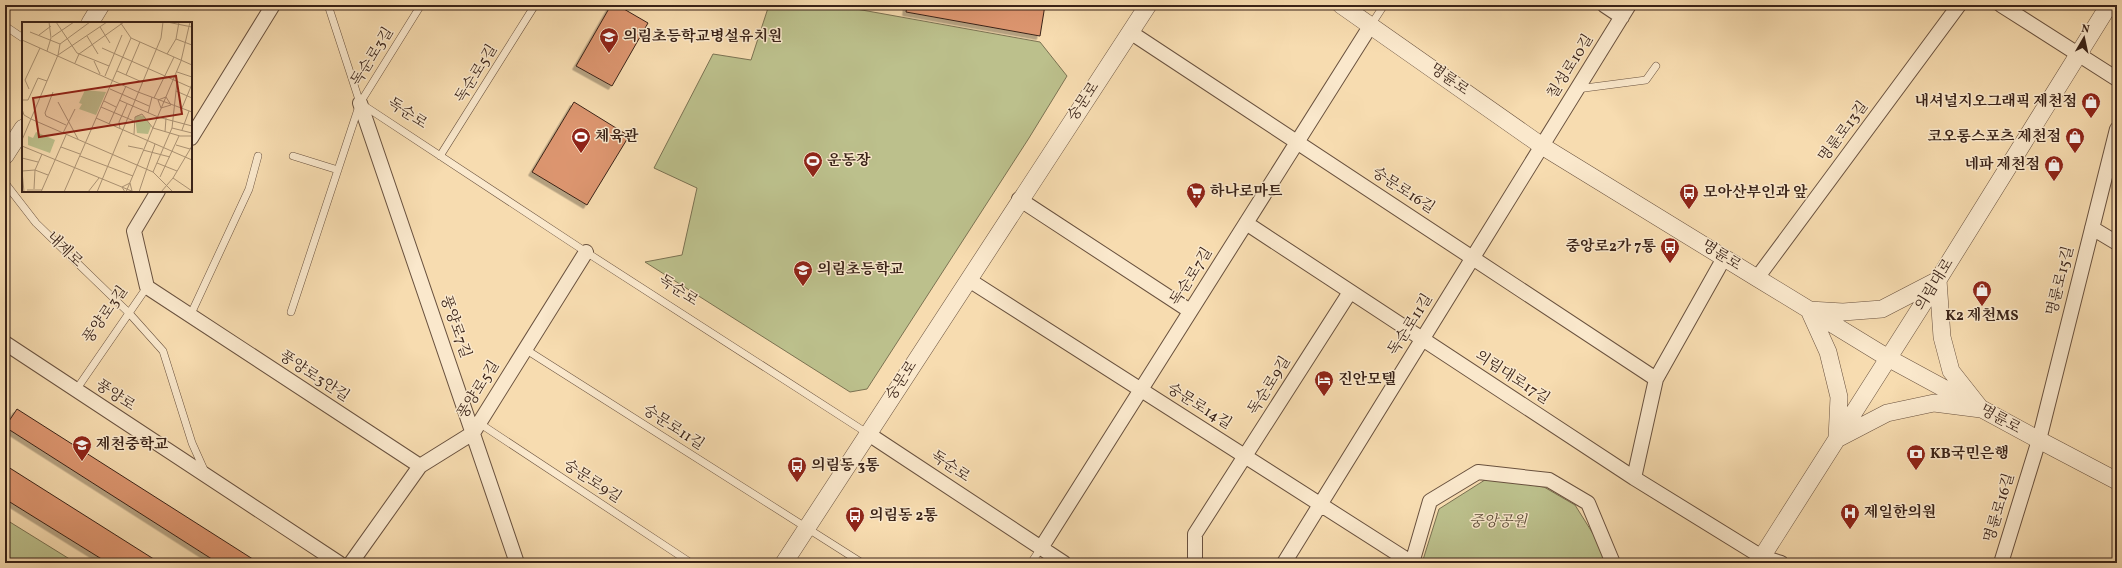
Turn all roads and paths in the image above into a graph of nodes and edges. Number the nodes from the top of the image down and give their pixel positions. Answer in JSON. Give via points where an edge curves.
{"nodes":[{"id":1,"x":101,"y":5,"type":"edge"},
{"id":2,"x":274,"y":5,"type":"edge"},
{"id":3,"x":328,"y":5,"type":"edge"},
{"id":4,"x":421,"y":5,"type":"edge"},
{"id":5,"x":535,"y":5,"type":"edge"},
{"id":6,"x":1148,"y":5,"type":"edge"},
{"id":7,"x":1341,"y":5,"type":"edge"},
{"id":8,"x":1384,"y":5,"type":"edge"},
{"id":9,"x":1604,"y":5,"type":"edge"},
{"id":10,"x":1959,"y":5,"type":"edge"},
{"id":11,"x":2001,"y":5,"type":"edge"},
{"id":12,"x":2109,"y":5,"type":"edge"},
{"id":13,"x":1626,"y":11,"type":"edge"},
{"id":14,"x":91,"y":22,"type":"edge"},
{"id":15,"x":1371,"y":25,"type":"junction"},
{"id":16,"x":5,"y":26,"type":"edge"},
{"id":17,"x":1130,"y":32,"type":"junction"},
{"id":18,"x":22,"y":37,"type":"edge"},
{"id":19,"x":2077,"y":54,"type":"junction"},
{"id":20,"x":1656,"y":66,"type":"dead end"},
{"id":21,"x":2117,"y":79,"type":"edge"},
{"id":22,"x":1577,"y":89,"type":"junction"},
{"id":23,"x":360,"y":103,"type":"junction"},
{"id":24,"x":2117,"y":129,"type":"edge"},
{"id":25,"x":22,"y":130,"type":"edge"},
{"id":26,"x":192,"y":136,"type":"edge"},
{"id":27,"x":1298,"y":143,"type":"junction"},
{"id":28,"x":1542,"y":146,"type":"junction"},
{"id":29,"x":5,"y":156,"type":"edge"},
{"id":30,"x":258,"y":156,"type":"dead end"},
{"id":31,"x":293,"y":156,"type":"dead end"},
{"id":32,"x":440,"y":156,"type":"junction"},
{"id":33,"x":338,"y":170,"type":"junction"},
{"id":34,"x":5,"y":183,"type":"edge"},
{"id":35,"x":157,"y":192,"type":"edge"},
{"id":36,"x":1019,"y":199,"type":"junction"},
{"id":37,"x":1246,"y":224,"type":"junction"},
{"id":38,"x":2092,"y":228,"type":"junction"},
{"id":39,"x":2117,"y":243,"type":"edge"},
{"id":40,"x":586,"y":252,"type":"junction"},
{"id":41,"x":1472,"y":258,"type":"junction"},
{"id":42,"x":1724,"y":258,"type":"junction"},
{"id":43,"x":1757,"y":278,"type":"junction"},
{"id":44,"x":969,"y":280,"type":"junction"},
{"id":45,"x":1938,"y":280,"type":"junction"},
{"id":46,"x":147,"y":287,"type":"junction"},
{"id":47,"x":1350,"y":292,"type":"junction"},
{"id":48,"x":1809,"y":310,"type":"junction"},
{"id":49,"x":1190,"y":311,"type":"junction"},
{"id":50,"x":291,"y":312,"type":"dead end"},
{"id":51,"x":129,"y":313,"type":"junction"},
{"id":52,"x":190,"y":316,"type":"junction"},
{"id":53,"x":1422,"y":339,"type":"junction"},
{"id":54,"x":5,"y":343,"type":"edge"},
{"id":55,"x":525,"y":349,"type":"junction"},
{"id":56,"x":1888,"y":358,"type":"junction"},
{"id":57,"x":1656,"y":379,"type":"junction"},
{"id":58,"x":76,"y":390,"type":"junction"},
{"id":59,"x":1141,"y":391,"type":"junction"},
{"id":60,"x":1981,"y":409,"type":"junction"},
{"id":61,"x":476,"y":428,"type":"junction"},
{"id":62,"x":868,"y":433,"type":"junction"},
{"id":63,"x":1837,"y":439,"type":"junction"},
{"id":64,"x":2038,"y":440,"type":"junction"},
{"id":65,"x":1246,"y":457,"type":"junction"},
{"id":66,"x":420,"y":466,"type":"junction"},
{"id":67,"x":207,"y":476,"type":"junction"},
{"id":68,"x":1634,"y":478,"type":"junction"},
{"id":69,"x":2117,"y":481,"type":"edge"},
{"id":70,"x":1320,"y":504,"type":"junction"},
{"id":71,"x":806,"y":529,"type":"junction"},
{"id":72,"x":1041,"y":548,"type":"junction"},
{"id":73,"x":1760,"y":560,"type":"edge"},
{"id":74,"x":338,"y":563,"type":"edge"},
{"id":75,"x":351,"y":563,"type":"edge"},
{"id":76,"x":517,"y":563,"type":"edge"},
{"id":77,"x":691,"y":563,"type":"edge"},
{"id":78,"x":784,"y":563,"type":"edge"},
{"id":79,"x":862,"y":563,"type":"edge"},
{"id":80,"x":1031,"y":563,"type":"edge"},
{"id":81,"x":1064,"y":563,"type":"edge"},
{"id":82,"x":1195,"y":563,"type":"edge"},
{"id":83,"x":1284,"y":563,"type":"edge"},
{"id":84,"x":1412,"y":563,"type":"edge"},
{"id":85,"x":1613,"y":563,"type":"edge"},
{"id":86,"x":1782,"y":563,"type":"edge"},
{"id":87,"x":2001,"y":563,"type":"edge"}],
"edges":[{"from":1,"to":14,"type":"street"},
{"from":2,"to":26,"type":"street"},
{"from":3,"to":23,"type":"lane"},
{"from":4,"to":23,"type":"lane","name":"독순로3길"},
{"from":5,"to":32,"type":"lane","name":"독순로5길"},
{"from":6,"to":17,"type":"street","name":"숭문로"},
{"from":7,"to":15,"type":"street","name":"명륜로"},
{"from":8,"to":15,"type":"lane"},
{"from":9,"to":13,"type":"street"},
{"from":10,"to":43,"type":"street","name":"명륜로13길"},
{"from":11,"to":19,"type":"street"},
{"from":12,"to":19,"type":"street","name":"의림대로"},
{"from":13,"to":22,"type":"street","name":"칠성로10길"},
{"from":15,"to":27,"type":"street","name":"독순로7길"},
{"from":15,"to":28,"type":"street","name":"명륜로"},
{"from":16,"to":18,"type":"lane"},
{"from":17,"to":27,"type":"street","name":"숭문로16길"},
{"from":17,"to":36,"type":"street","name":"숭문로"},
{"from":19,"to":21,"type":"street"},
{"from":19,"to":45,"type":"street","name":"의림대로"},
{"from":20,"to":22,"type":"lane","via":[[1646,80]]},
{"from":22,"to":28,"type":"street","name":"칠성로10길"},
{"from":23,"to":32,"type":"lane","name":"독순로"},
{"from":23,"to":33,"type":"lane","name":"독순로3길"},
{"from":23,"to":61,"type":"street","name":"풍양로7길"},
{"from":24,"to":38,"type":"street","name":"명륜로15길"},
{"from":25,"to":29,"type":"street"},
{"from":27,"to":37,"type":"street","name":"독순로7길"},
{"from":27,"to":41,"type":"street","name":"숭문로16길"},
{"from":28,"to":41,"type":"street","name":"독순로11길"},
{"from":28,"to":42,"type":"street","name":"명륜로"},
{"from":30,"to":52,"type":"lane","via":[[249,189]]},
{"from":31,"to":33,"type":"lane"},
{"from":32,"to":40,"type":"lane","name":"독순로"},
{"from":33,"to":50,"type":"lane","name":"독순로3길"},
{"from":34,"to":51,"type":"lane","name":"내제로","via":[[36,223]]},
{"from":35,"to":46,"type":"street","name":"풍양로3길","via":[[134,231]]},
{"from":36,"to":44,"type":"street","name":"숭문로"},
{"from":36,"to":49,"type":"street"},
{"from":37,"to":47,"type":"street","name":"의림대로17길"},
{"from":37,"to":49,"type":"street","name":"독순로7길"},
{"from":38,"to":39,"type":"street"},
{"from":38,"to":64,"type":"street","name":"명륜로15길"},
{"from":40,"to":55,"type":"street","name":"풍양로5길"},
{"from":40,"to":62,"type":"lane","name":"독순로"},
{"from":41,"to":53,"type":"street","name":"독순로11길"},
{"from":41,"to":57,"type":"street","name":"숭문로16길"},
{"from":42,"to":43,"type":"street","name":"명륜로"},
{"from":42,"to":57,"type":"street"},
{"from":43,"to":48,"type":"street","name":"명륜로"},
{"from":44,"to":59,"type":"street","name":"숭문로14길"},
{"from":44,"to":62,"type":"street","name":"숭문로"},
{"from":45,"to":48,"type":"street","via":[[1882,309],[1843,312]]},
{"from":45,"to":56,"type":"street","name":"의림대로"},
{"from":45,"to":60,"type":"street","via":[[1942,337],[1951,371]]},
{"from":46,"to":51,"type":"lane","name":"풍양로3길"},
{"from":46,"to":52,"type":"street","name":"풍양로3안길"},
{"from":47,"to":53,"type":"street","name":"의림대로17길"},
{"from":47,"to":65,"type":"street","name":"독순로9길"},
{"from":48,"to":56,"type":"street","name":"명륜로"},
{"from":48,"to":63,"type":"street","via":[[1828,352],[1839,397]]},
{"from":49,"to":59,"type":"street","name":"독순로7길"},
{"from":51,"to":58,"type":"lane","name":"풍양로3길"},
{"from":51,"to":67,"type":"lane","via":[[163,351],[192,443]]},
{"from":52,"to":66,"type":"street","name":"풍양로3안길"},
{"from":53,"to":68,"type":"street","name":"의림대로17길"},
{"from":53,"to":70,"type":"street","name":"독순로11길"},
{"from":54,"to":58,"type":"street","name":"풍양로"},
{"from":55,"to":61,"type":"street","name":"풍양로5길"},
{"from":55,"to":71,"type":"lane","name":"숭문로11길"},
{"from":56,"to":60,"type":"street","name":"명륜로"},
{"from":56,"to":63,"type":"street","name":"의림대로"},
{"from":57,"to":68,"type":"street"},
{"from":58,"to":67,"type":"street","name":"풍양로"},
{"from":59,"to":65,"type":"street","name":"숭문로14길"},
{"from":59,"to":72,"type":"street","name":"독순로7길"},
{"from":60,"to":63,"type":"street","via":[[1934,403],[1887,413]]},
{"from":60,"to":64,"type":"street","name":"명륜로"},
{"from":61,"to":66,"type":"street","name":"풍양로5길"},
{"from":61,"to":76,"type":"street","name":"풍양로7길"},
{"from":61,"to":77,"type":"lane","name":"숭문로9길"},
{"from":62,"to":71,"type":"street","name":"숭문로"},
{"from":62,"to":72,"type":"street","name":"독순로"},
{"from":63,"to":73,"type":"street","name":"의림대로"},
{"from":64,"to":69,"type":"street","name":"명륜로"},
{"from":64,"to":87,"type":"street","name":"명륜로16길"},
{"from":65,"to":70,"type":"street","name":"숭문로14길"},
{"from":65,"to":82,"type":"street","name":"독순로9길","via":[[1195,534]]},
{"from":66,"to":75,"type":"street","name":"풍양로5길"},
{"from":67,"to":74,"type":"street","name":"풍양로"},
{"from":68,"to":73,"type":"street","name":"의림대로17길"},
{"from":70,"to":83,"type":"street","name":"독순로11길"},
{"from":70,"to":84,"type":"street","name":"숭문로14길"},
{"from":71,"to":78,"type":"street","name":"숭문로"},
{"from":71,"to":79,"type":"lane","name":"숭문로11길"},
{"from":72,"to":80,"type":"lane"},
{"from":72,"to":81,"type":"street","name":"독순로"},
{"from":73,"to":86,"type":"street","name":"의림대로17길"},
{"from":84,"to":85,"type":"street","via":[[1430,501],[1478,472],[1550,480],[1588,503]]}]}
